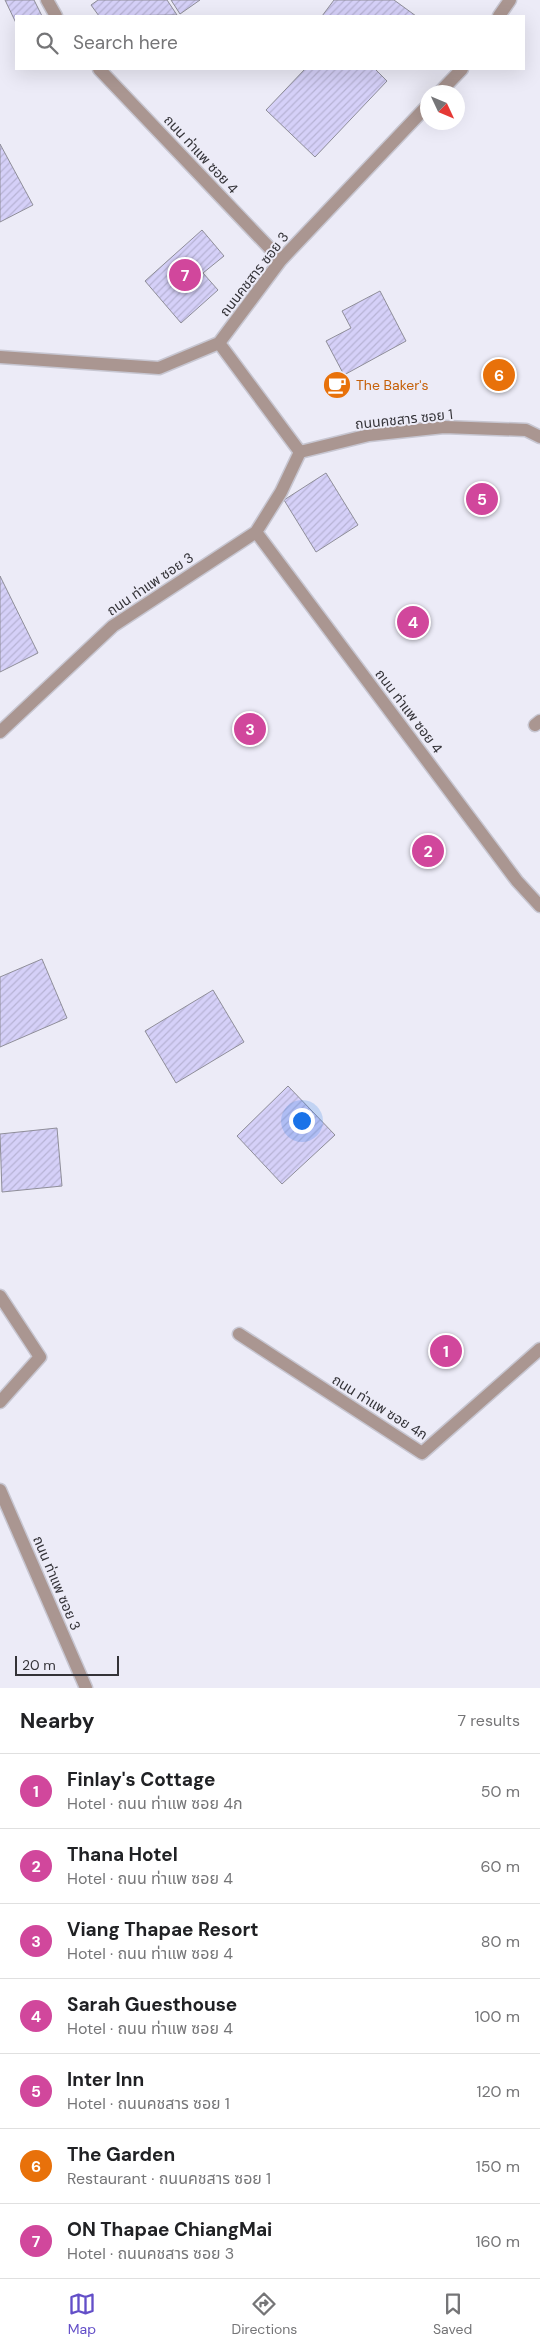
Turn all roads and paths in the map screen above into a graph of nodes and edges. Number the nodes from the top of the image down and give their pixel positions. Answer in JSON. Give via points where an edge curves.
{"nodes":[{"id":1,"x":47,"y":0,"type":"edge"},
{"id":2,"x":510,"y":0,"type":"edge"},
{"id":3,"x":55,"y":15,"type":"edge"},
{"id":4,"x":500,"y":15,"type":"edge"},
{"id":5,"x":100,"y":70,"type":"edge"},
{"id":6,"x":461,"y":70,"type":"edge"},
{"id":7,"x":447,"y":85,"type":"edge"},
{"id":8,"x":420,"y":113,"type":"edge"},
{"id":9,"x":281,"y":260,"type":"junction"},
{"id":10,"x":220,"y":343,"type":"junction"},
{"id":11,"x":0,"y":357,"type":"edge"},
{"id":12,"x":540,"y":437,"type":"edge"},
{"id":13,"x":300,"y":452,"type":"junction"},
{"id":14,"x":256,"y":532,"type":"junction"},
{"id":15,"x":0,"y":732,"type":"edge"},
{"id":16,"x":540,"y":906,"type":"edge"},
{"id":17,"x":0,"y":1296,"type":"edge"},
{"id":18,"x":239,"y":1334,"type":"dead end"},
{"id":19,"x":540,"y":1349,"type":"edge"},
{"id":20,"x":0,"y":1402,"type":"edge"},
{"id":21,"x":0,"y":1490,"type":"edge"},
{"id":22,"x":86,"y":1688,"type":"edge"}],
"edges":[{"from":1,"to":3,"type":"street"},
{"from":2,"to":4,"type":"street"},
{"from":5,"to":9,"type":"street","name":"ถนน ท่าแพ ซอย 4"},
{"from":6,"to":7,"type":"street"},
{"from":8,"to":9,"type":"street","name":"ถนนคชสาร ซอย 3"},
{"from":9,"to":10,"type":"street","name":"ถนนคชสาร ซอย 3"},
{"from":10,"to":11,"type":"street","via":[[159,368]]},
{"from":10,"to":13,"type":"street"},
{"from":12,"to":13,"type":"street","name":"ถนนคชสาร ซอย 1","via":[[526,430],[444,427],[369,435]]},
{"from":13,"to":14,"type":"street","name":"ถนน ท่าแพ ซอย 3","via":[[281,492]]},
{"from":14,"to":15,"type":"street","name":"ถนน ท่าแพ ซอย 3","via":[[113,626]]},
{"from":14,"to":16,"type":"street","name":"ถนน ท่าแพ ซอย 4","via":[[517,881]]},
{"from":17,"to":20,"type":"street","via":[[40,1357]]},
{"from":18,"to":19,"type":"street","name":"ถนน ท่าแพ ซอย 4ก","via":[[422,1453]]},
{"from":21,"to":22,"type":"street","name":"ถนน ท่าแพ ซอย 3"}]}
